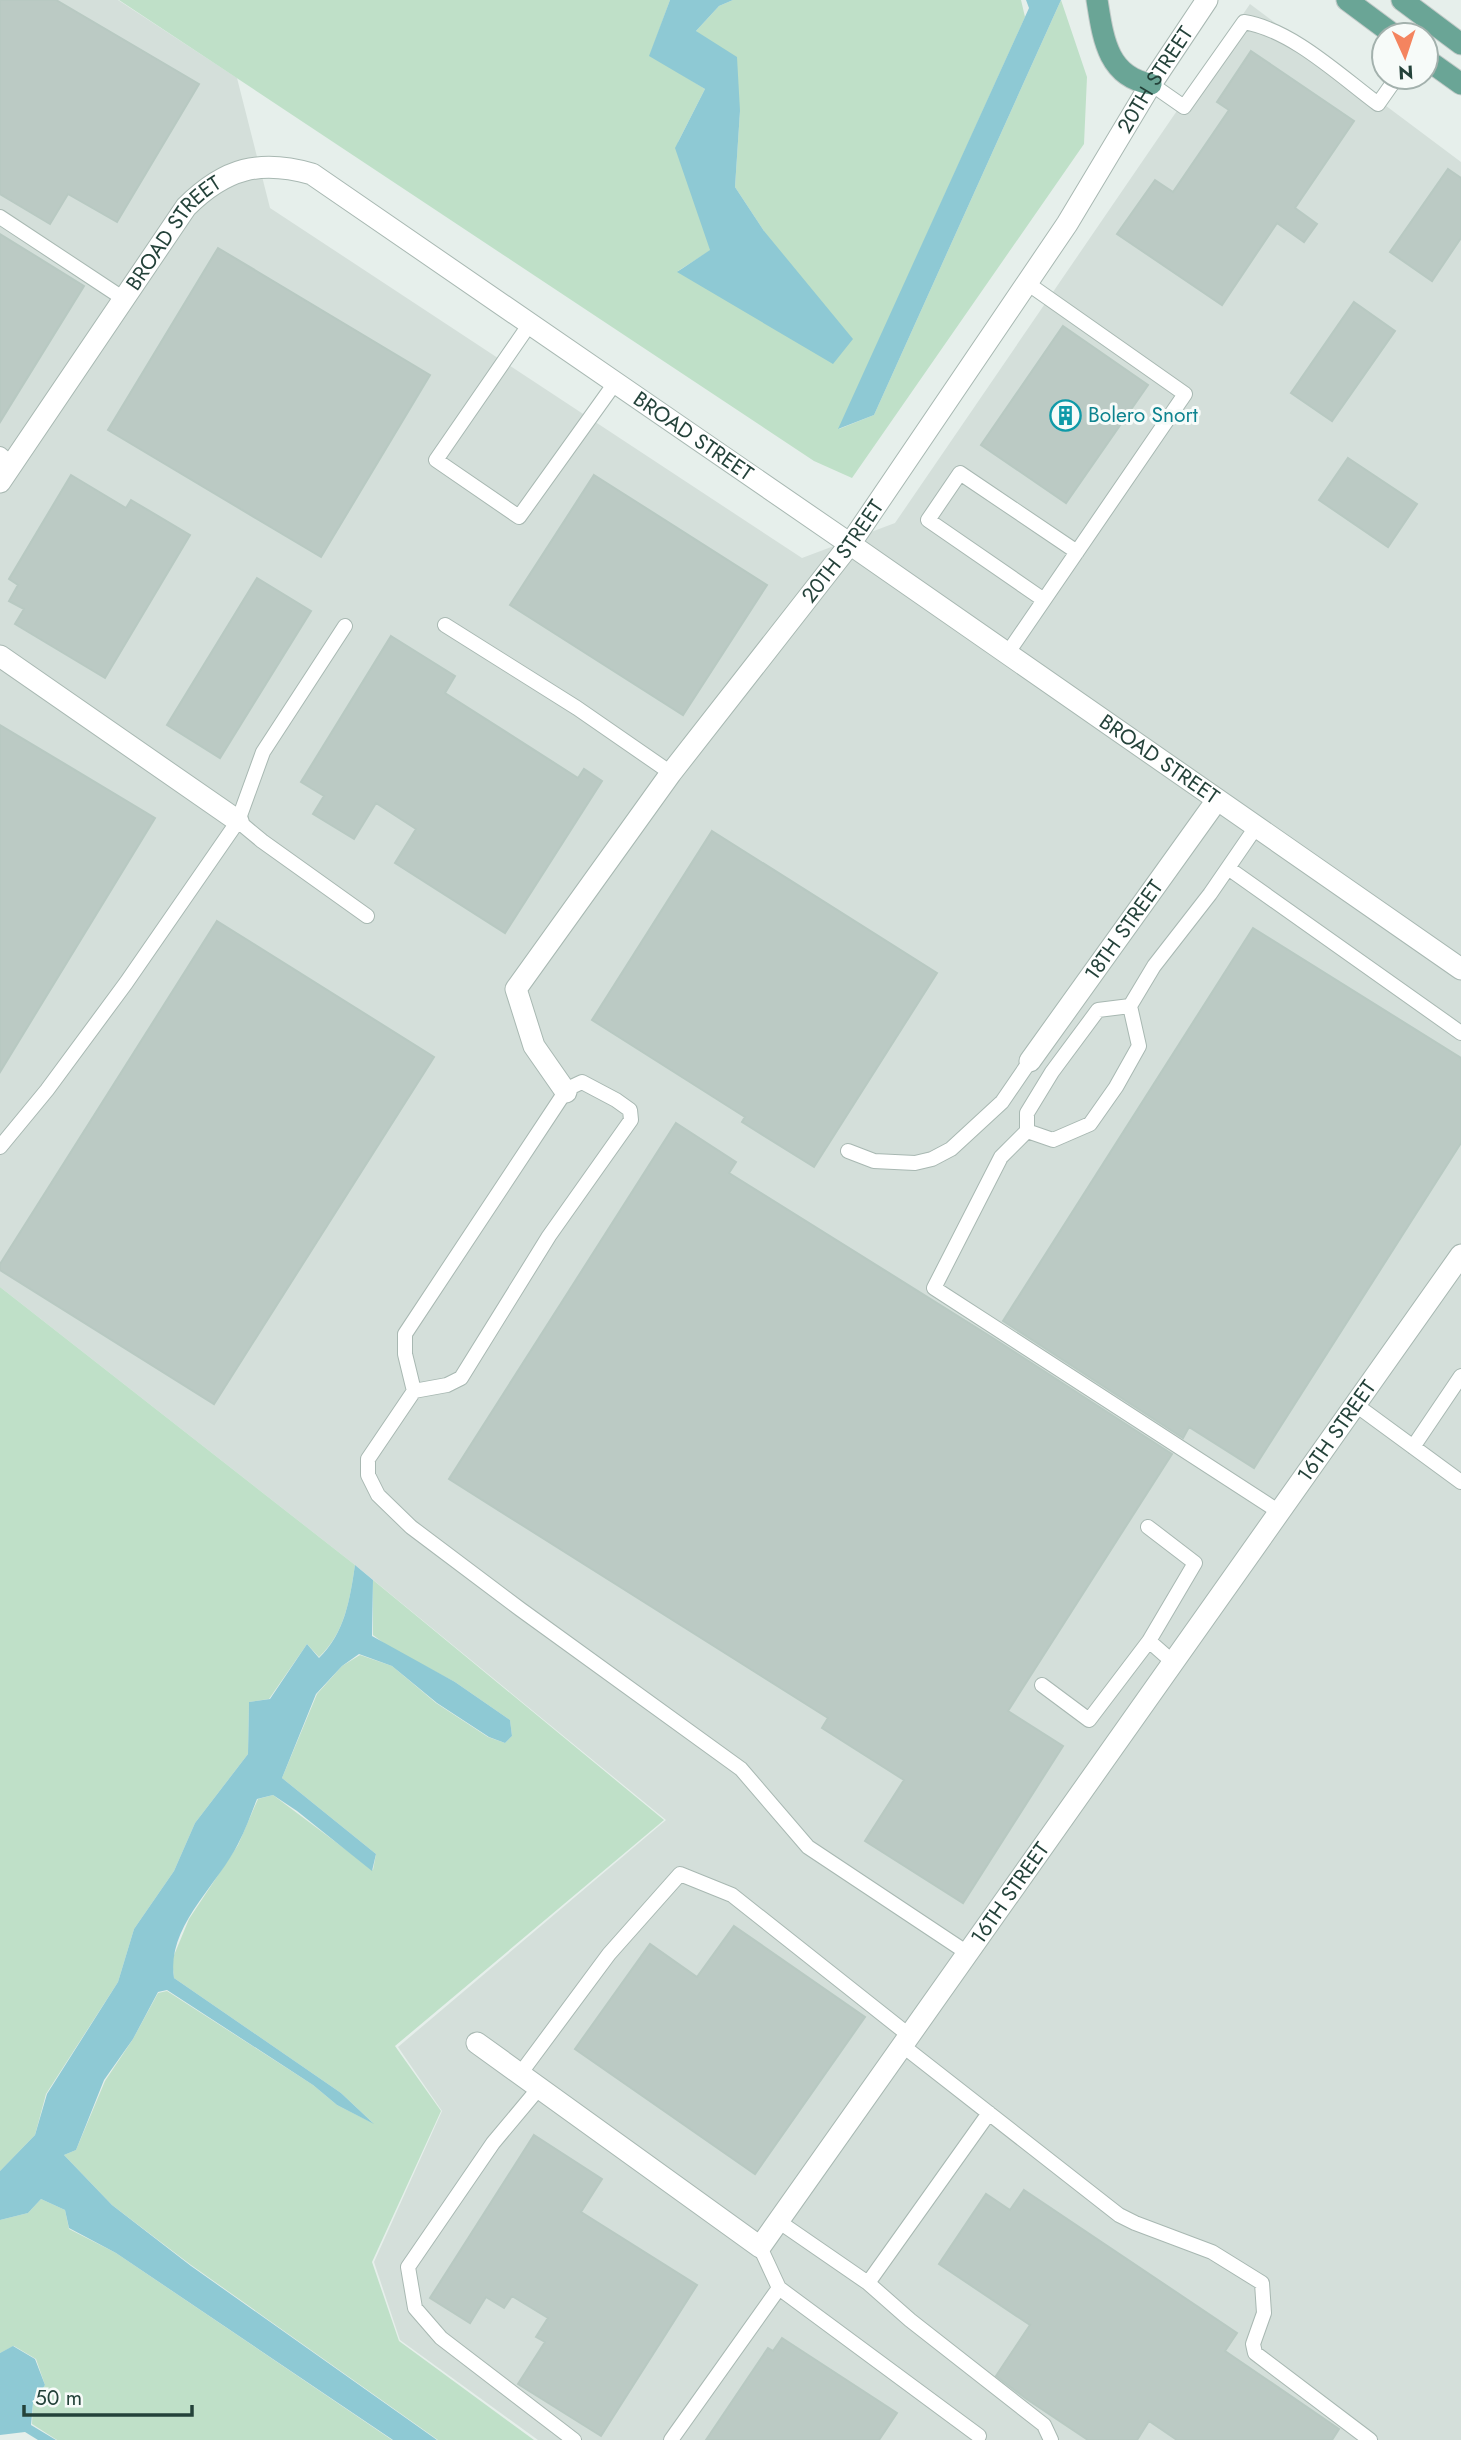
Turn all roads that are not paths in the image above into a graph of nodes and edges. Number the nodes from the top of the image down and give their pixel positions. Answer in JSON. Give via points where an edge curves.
{"nodes":[{"id":1,"x":1097,"y":0,"type":"edge"},
{"id":2,"x":1208,"y":0,"type":"edge"},
{"id":3,"x":1347,"y":0,"type":"edge"},
{"id":4,"x":1402,"y":0,"type":"edge"},
{"id":5,"x":1375,"y":21,"type":"edge"},
{"id":6,"x":1461,"y":44,"type":"edge"},
{"id":7,"x":1440,"y":69,"type":"edge"},
{"id":8,"x":1150,"y":84,"type":"junction"},
{"id":9,"x":1461,"y":84,"type":"edge"},
{"id":10,"x":1387,"y":91,"type":"edge"},
{"id":11,"x":0,"y":216,"type":"edge"},
{"id":12,"x":1027,"y":284,"type":"junction"},
{"id":13,"x":124,"y":299,"type":"junction"},
{"id":14,"x":529,"y":325,"type":"junction"},
{"id":15,"x":615,"y":383,"type":"junction"},
{"id":16,"x":6,"y":459,"type":"edge"},
{"id":17,"x":0,"y":482,"type":"edge"},
{"id":18,"x":850,"y":544,"type":"junction"},
{"id":19,"x":1077,"y":552,"type":"junction"},
{"id":20,"x":1044,"y":600,"type":"junction"},
{"id":21,"x":445,"y":625,"type":"dead end"},
{"id":22,"x":345,"y":626,"type":"dead end"},
{"id":23,"x":1007,"y":654,"type":"junction"},
{"id":24,"x":0,"y":656,"type":"edge"},
{"id":25,"x":671,"y":773,"type":"junction"},
{"id":26,"x":1217,"y":800,"type":"junction"},
{"id":27,"x":238,"y":821,"type":"junction"},
{"id":28,"x":1256,"y":827,"type":"junction"},
{"id":29,"x":1228,"y":868,"type":"junction"},
{"id":30,"x":367,"y":916,"type":"dead end"},
{"id":31,"x":1461,"y":969,"type":"edge"},
{"id":32,"x":1130,"y":1006,"type":"junction"},
{"id":33,"x":1461,"y":1032,"type":"edge"},
{"id":34,"x":1030,"y":1061,"type":"joint"},
{"id":35,"x":566,"y":1092,"type":"junction"},
{"id":36,"x":1027,"y":1131,"type":"junction"},
{"id":37,"x":0,"y":1147,"type":"edge"},
{"id":38,"x":848,"y":1151,"type":"dead end"},
{"id":39,"x":1461,"y":1255,"type":"edge"},
{"id":40,"x":1461,"y":1376,"type":"edge"},
{"id":41,"x":414,"y":1391,"type":"junction"},
{"id":42,"x":1356,"y":1405,"type":"junction"},
{"id":43,"x":1413,"y":1447,"type":"junction"},
{"id":44,"x":1461,"y":1482,"type":"edge"},
{"id":45,"x":1279,"y":1511,"type":"junction"},
{"id":46,"x":1148,"y":1527,"type":"dead end"},
{"id":47,"x":1149,"y":1641,"type":"junction"},
{"id":48,"x":1174,"y":1662,"type":"junction"},
{"id":49,"x":1042,"y":1685,"type":"dead end"},
{"id":50,"x":969,"y":1954,"type":"junction"},
{"id":51,"x":906,"y":2041,"type":"junction"},
{"id":52,"x":477,"y":2043,"type":"dead end"},
{"id":53,"x":520,"y":2074,"type":"junction"},
{"id":54,"x":540,"y":2088,"type":"junction"},
{"id":55,"x":989,"y":2113,"type":"junction"},
{"id":56,"x":778,"y":2221,"type":"junction"},
{"id":57,"x":760,"y":2247,"type":"junction"},
{"id":58,"x":868,"y":2283,"type":"junction"},
{"id":59,"x":779,"y":2288,"type":"junction"},
{"id":60,"x":979,"y":2436,"type":"dead end"},
{"id":61,"x":574,"y":2440,"type":"edge"},
{"id":62,"x":671,"y":2440,"type":"edge"},
{"id":63,"x":1051,"y":2440,"type":"edge"},
{"id":64,"x":1370,"y":2440,"type":"edge"}],
"edges":[{"from":1,"to":8,"type":"main road","via":[[1112,59],[1128,77]]},
{"from":2,"to":8,"type":"street","name":"20TH STREET"},
{"from":3,"to":5,"type":"main road"},
{"from":4,"to":6,"type":"main road"},
{"from":7,"to":9,"type":"main road"},
{"from":8,"to":10,"type":"lane","via":[[1184,107],[1244,22],[1283,34],[1378,104]]},
{"from":8,"to":12,"type":"street","name":"20TH STREET"},
{"from":11,"to":13,"type":"lane"},
{"from":12,"to":18,"type":"street","name":"20TH STREET"},
{"from":12,"to":19,"type":"lane","via":[[1185,394]]},
{"from":13,"to":14,"type":"street","name":"BROAD STREET","via":[[186,207],[203,190],[244,170],[289,167],[312,174]]},
{"from":13,"to":16,"type":"street","name":"BROAD STREET"},
{"from":14,"to":15,"type":"street","name":"BROAD STREET"},
{"from":14,"to":15,"type":"lane","via":[[436,460],[519,517]]},
{"from":15,"to":18,"type":"street","name":"BROAD STREET"},
{"from":16,"to":17,"type":"street","name":"BROAD STREET"},
{"from":18,"to":23,"type":"street","name":"BROAD STREET"},
{"from":18,"to":25,"type":"street","name":"20TH STREET"},
{"from":19,"to":20,"type":"lane"},
{"from":19,"to":20,"type":"lane","via":[[960,473],[928,520]]},
{"from":20,"to":23,"type":"lane"},
{"from":21,"to":25,"type":"lane"},
{"from":22,"to":27,"type":"lane","via":[[263,752]]},
{"from":23,"to":26,"type":"street","name":"BROAD STREET"},
{"from":24,"to":27,"type":"street"},
{"from":25,"to":35,"type":"street","name":"20TH STREET","via":[[516,989],[534,1046]]},
{"from":26,"to":28,"type":"street","name":"BROAD STREET"},
{"from":26,"to":34,"type":"street","name":"18TH STREET"},
{"from":27,"to":30,"type":"lane"},
{"from":27,"to":37,"type":"lane","via":[[126,983]]},
{"from":28,"to":29,"type":"lane"},
{"from":28,"to":31,"type":"street","name":"BROAD STREET"},
{"from":29,"to":32,"type":"lane","via":[[1154,966]]},
{"from":29,"to":33,"type":"lane"},
{"from":32,"to":36,"type":"lane","via":[[1098,1010],[1027,1113]]},
{"from":32,"to":36,"type":"lane","via":[[1139,1046],[1090,1124],[1053,1140]]},
{"from":34,"to":38,"type":"lane","via":[[1002,1102],[951,1149],[915,1163],[874,1160]]},
{"from":35,"to":41,"type":"lane","via":[[405,1334]]},
{"from":35,"to":41,"type":"lane","via":[[582,1082],[630,1110],[631,1120],[550,1236],[461,1378]]},
{"from":36,"to":45,"type":"lane","via":[[1001,1157],[934,1289]]},
{"from":39,"to":42,"type":"street","name":"16TH STREET"},
{"from":40,"to":43,"type":"lane"},
{"from":41,"to":50,"type":"lane","via":[[368,1459],[368,1475],[378,1494],[411,1527],[498,1593],[741,1769],[808,1847]]},
{"from":42,"to":43,"type":"lane"},
{"from":42,"to":45,"type":"street","name":"16TH STREET"},
{"from":43,"to":44,"type":"lane"},
{"from":45,"to":48,"type":"street","name":"16TH STREET"},
{"from":46,"to":47,"type":"lane","via":[[1195,1563]]},
{"from":47,"to":48,"type":"lane"},
{"from":47,"to":49,"type":"lane","via":[[1089,1720]]},
{"from":48,"to":50,"type":"street","name":"16TH STREET"},
{"from":50,"to":51,"type":"street","name":"16TH STREET"},
{"from":51,"to":53,"type":"lane","via":[[732,1895],[680,1874],[609,1954]]},
{"from":51,"to":55,"type":"lane"},
{"from":51,"to":56,"type":"street","name":"16TH STREET"},
{"from":52,"to":53,"type":"street"},
{"from":53,"to":54,"type":"street"},
{"from":54,"to":57,"type":"street"},
{"from":54,"to":61,"type":"lane","via":[[492,2143],[408,2267],[415,2308],[441,2338]]},
{"from":55,"to":58,"type":"lane"},
{"from":55,"to":64,"type":"lane","via":[[1119,2215],[1212,2252],[1262,2283],[1264,2313],[1253,2344],[1255,2353]]},
{"from":56,"to":57,"type":"street","name":"16TH STREET"},
{"from":56,"to":58,"type":"lane"},
{"from":57,"to":59,"type":"lane"},
{"from":58,"to":63,"type":"lane","via":[[1044,2425]]},
{"from":59,"to":60,"type":"lane"},
{"from":59,"to":62,"type":"lane"}]}
